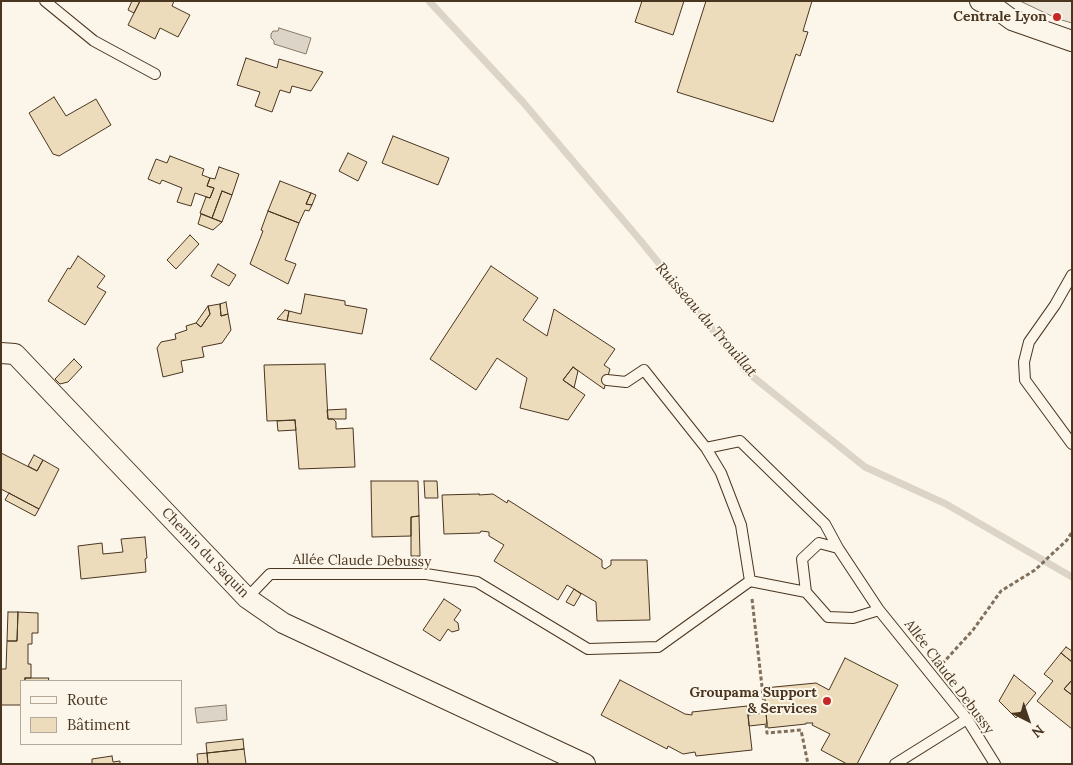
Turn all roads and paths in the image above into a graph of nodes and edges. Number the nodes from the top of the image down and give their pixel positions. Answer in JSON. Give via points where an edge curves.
{"nodes":[{"id":1,"x":45,"y":1,"type":"edge"},
{"id":2,"x":980,"y":1,"type":"edge"},
{"id":3,"x":1072,"y":41,"type":"edge"},
{"id":4,"x":154,"y":74,"type":"dead end"},
{"id":5,"x":1072,"y":275,"type":"edge"},
{"id":6,"x":1,"y":353,"type":"edge"},
{"id":7,"x":607,"y":380,"type":"dead end"},
{"id":8,"x":1072,"y":444,"type":"edge"},
{"id":9,"x":706,"y":448,"type":"junction"},
{"id":10,"x":1072,"y":532,"type":"edge"},
{"id":11,"x":838,"y":548,"type":"junction"},
{"id":12,"x":750,"y":581,"type":"junction"},
{"id":13,"x":806,"y":592,"type":"junction"},
{"id":14,"x":247,"y":598,"type":"junction"},
{"id":15,"x":879,"y":610,"type":"junction"},
{"id":16,"x":932,"y":675,"type":"junction"},
{"id":17,"x":765,"y":713,"type":"dead end"},
{"id":18,"x":967,"y":719,"type":"junction"},
{"id":19,"x":766,"y":724,"type":"dead end"},
{"id":20,"x":585,"y":764,"type":"edge"},
{"id":21,"x":808,"y":764,"type":"edge"},
{"id":22,"x":895,"y":764,"type":"edge"},
{"id":23,"x":995,"y":764,"type":"edge"}],
"edges":[{"from":1,"to":4,"type":"lane","via":[[94,41]]},
{"from":2,"to":3,"type":"street","via":[[1012,20]]},
{"from":5,"to":8,"type":"lane","via":[[1029,342],[1024,362],[1025,380]]},
{"from":6,"to":14,"type":"street","name":"Chemin du Saquin","via":[[15,354]]},
{"from":7,"to":9,"type":"lane","via":[[626,382],[644,370]]},
{"from":9,"to":11,"type":"lane","name":"Allée Claude Debussy","via":[[740,441],[825,524]]},
{"from":9,"to":12,"type":"lane","via":[[721,472],[741,526]]},
{"from":10,"to":16,"type":"path","via":[[1035,570],[1002,591],[973,630]]},
{"from":11,"to":13,"type":"lane","via":[[819,544],[802,559]]},
{"from":11,"to":15,"type":"lane","name":"Allée Claude Debussy"},
{"from":12,"to":13,"type":"lane"},
{"from":12,"to":14,"type":"lane","name":"Allée Claude Debussy","via":[[658,647],[588,649],[477,582],[426,574],[270,574]]},
{"from":12,"to":17,"type":"path"},
{"from":13,"to":15,"type":"lane","via":[[828,618],[853,618]]},
{"from":14,"to":20,"type":"street","name":"Chemin du Saquin","via":[[283,623]]},
{"from":15,"to":16,"type":"lane","name":"Allée Claude Debussy"},
{"from":16,"to":18,"type":"lane","name":"Allée Claude Debussy"},
{"from":18,"to":22,"type":"lane"},
{"from":18,"to":23,"type":"lane","name":"Allée Claude Debussy"},
{"from":19,"to":21,"type":"path","via":[[767,733],[801,730]]}]}
